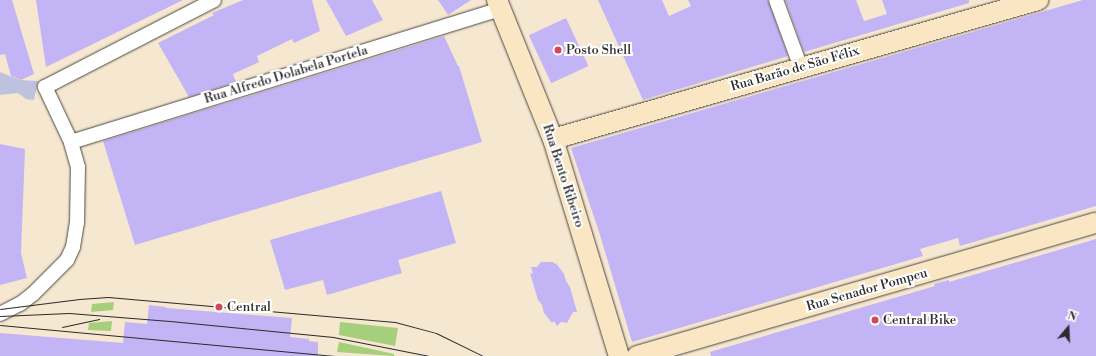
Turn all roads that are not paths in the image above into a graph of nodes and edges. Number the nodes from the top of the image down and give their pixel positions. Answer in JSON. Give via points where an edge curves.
{"nodes":[{"id":1,"x":214,"y":0,"type":"edge"},
{"id":2,"x":776,"y":0,"type":"edge"},
{"id":3,"x":1038,"y":0,"type":"edge"},
{"id":4,"x":499,"y":4,"type":"edge"},
{"id":5,"x":801,"y":68,"type":"junction"},
{"id":6,"x":552,"y":139,"type":"junction"},
{"id":7,"x":71,"y":142,"type":"junction"},
{"id":8,"x":1096,"y":223,"type":"edge"},
{"id":9,"x":0,"y":314,"type":"edge"},
{"id":10,"x":618,"y":356,"type":"edge"},
{"id":11,"x":638,"y":356,"type":"edge"}],
"edges":[{"from":1,"to":7,"type":"street","via":[[45,87]]},
{"from":2,"to":5,"type":"street"},
{"from":3,"to":5,"type":"street","name":"Rua Barão de São Félix"},
{"from":4,"to":6,"type":"street","name":"Rua Bento Ribeiro"},
{"from":4,"to":7,"type":"street","name":"Rua Alfredo Dolabela Portela"},
{"from":5,"to":6,"type":"street","name":"Rua Barão de São Félix"},
{"from":6,"to":10,"type":"street","name":"Rua Bento Ribeiro"},
{"from":7,"to":9,"type":"street","via":[[78,167],[77,223],[73,247],[67,260],[33,294]]},
{"from":8,"to":11,"type":"street","name":"Rua Senador Pompeu"}]}
